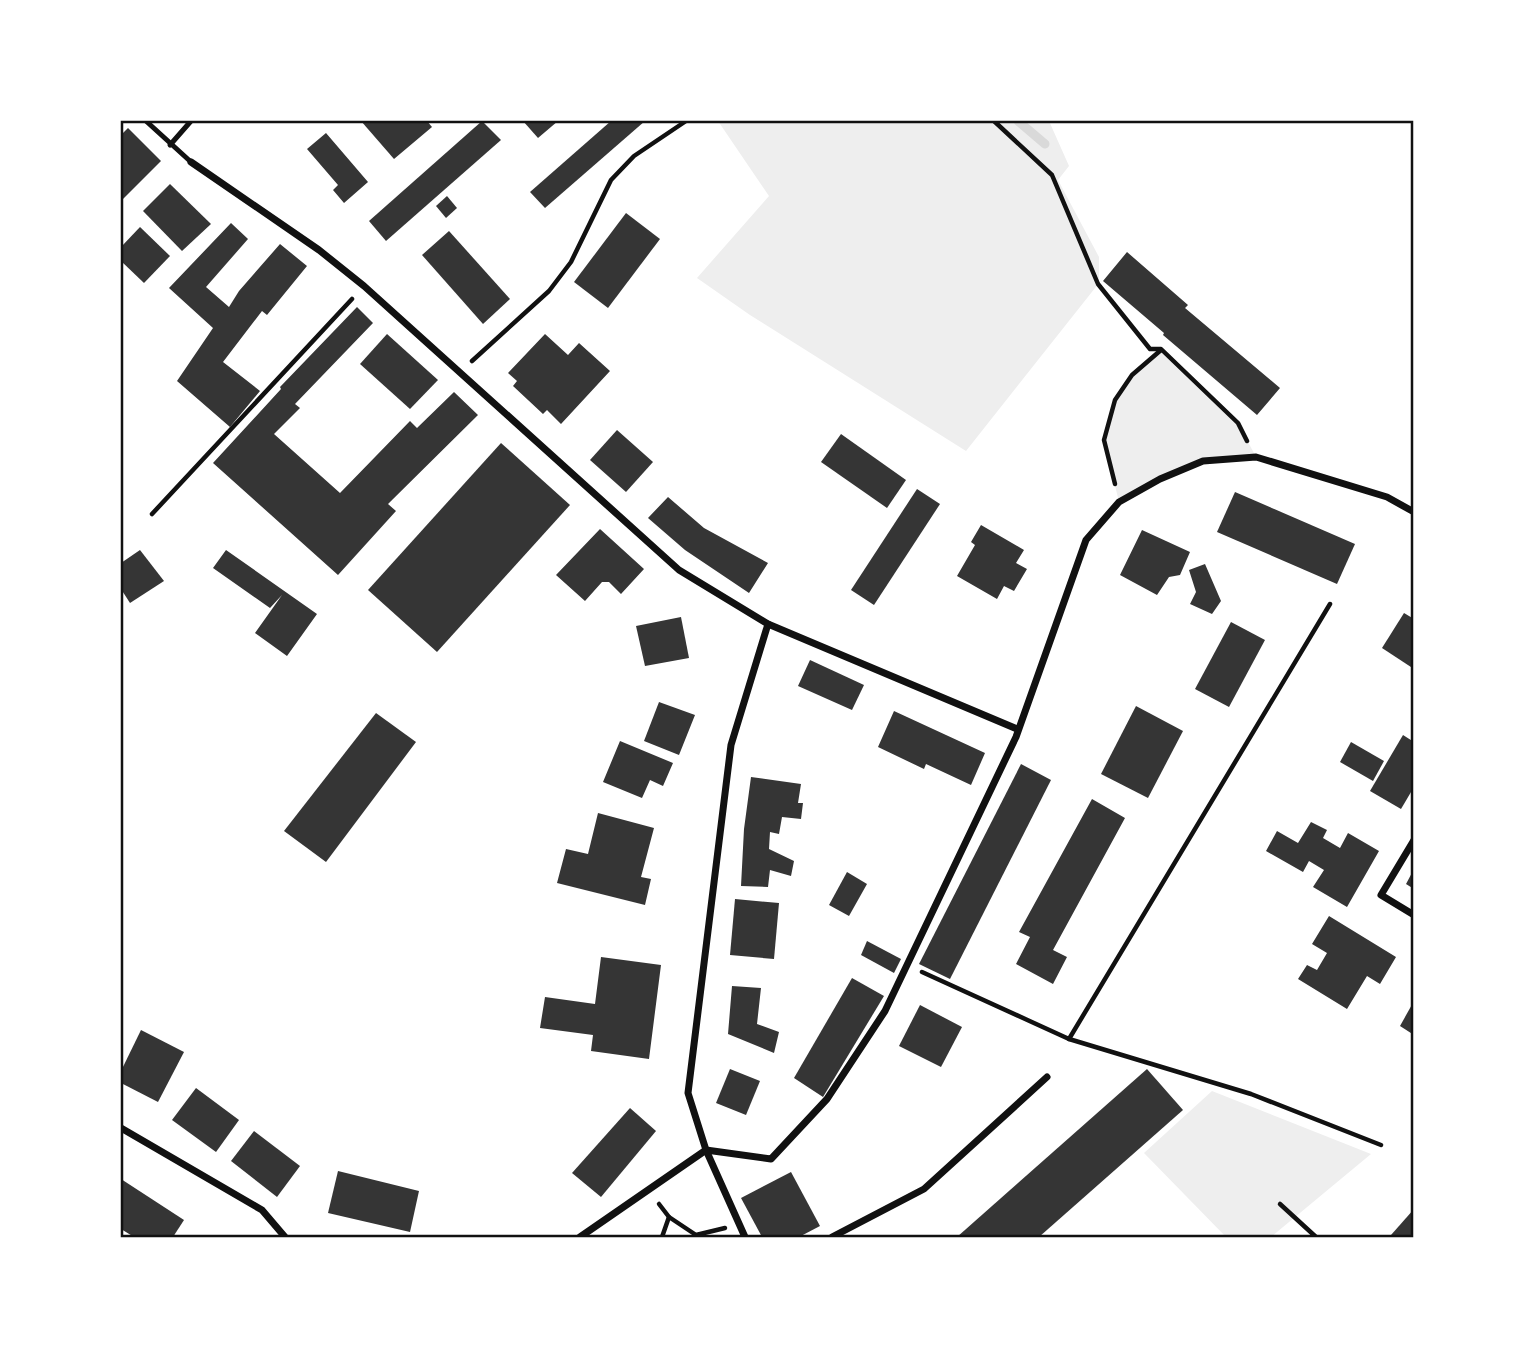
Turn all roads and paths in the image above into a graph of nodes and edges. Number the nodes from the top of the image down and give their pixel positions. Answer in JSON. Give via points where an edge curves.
{"nodes":[{"id":1,"x":146,"y":121,"type":"edge"},
{"id":2,"x":191,"y":121,"type":"edge"},
{"id":3,"x":686,"y":121,"type":"edge"},
{"id":4,"x":994,"y":121,"type":"edge"},
{"id":5,"x":170,"y":145,"type":"junction"},
{"id":6,"x":191,"y":162,"type":"joint"},
{"id":7,"x":364,"y":286,"type":"junction"},
{"id":8,"x":1161,"y":349,"type":"junction"},
{"id":9,"x":459,"y":372,"type":"junction"},
{"id":10,"x":1256,"y":457,"type":"junction"},
{"id":11,"x":1119,"y":502,"type":"junction"},
{"id":12,"x":1414,"y":512,"type":"edge"},
{"id":13,"x":152,"y":514,"type":"dead end"},
{"id":14,"x":1330,"y":604,"type":"dead end"},
{"id":15,"x":768,"y":624,"type":"junction"},
{"id":16,"x":1016,"y":733,"type":"junction"},
{"id":17,"x":1414,"y":840,"type":"edge"},
{"id":18,"x":1414,"y":915,"type":"edge"},
{"id":19,"x":906,"y":965,"type":"junction"},
{"id":20,"x":1069,"y":1039,"type":"junction"},
{"id":21,"x":1047,"y":1077,"type":"dead end"},
{"id":22,"x":121,"y":1128,"type":"edge"},
{"id":23,"x":1381,"y":1145,"type":"dead end"},
{"id":24,"x":706,"y":1150,"type":"junction"},
{"id":25,"x":1280,"y":1204,"type":"dead end"},
{"id":26,"x":739,"y":1224,"type":"junction"},
{"id":27,"x":285,"y":1237,"type":"edge"},
{"id":28,"x":580,"y":1237,"type":"edge"},
{"id":29,"x":662,"y":1237,"type":"edge"},
{"id":30,"x":745,"y":1237,"type":"edge"},
{"id":31,"x":832,"y":1237,"type":"edge"},
{"id":32,"x":1316,"y":1237,"type":"edge"}],
"edges":[{"from":1,"to":5,"type":"lane"},
{"from":2,"to":5,"type":"lane"},
{"from":3,"to":9,"type":"path","via":[[634,156],[611,180],[570,262],[549,291]]},
{"from":4,"to":8,"type":"path","via":[[1052,175],[1098,284],[1150,349]]},
{"from":5,"to":6,"type":"lane"},
{"from":6,"to":7,"type":"street"},
{"from":7,"to":9,"type":"street"},
{"from":7,"to":13,"type":"path"},
{"from":8,"to":10,"type":"path","via":[[1238,424]]},
{"from":8,"to":11,"type":"path","via":[[1132,375],[1115,400],[1104,440]]},
{"from":9,"to":15,"type":"street","via":[[680,570]]},
{"from":10,"to":11,"type":"street","via":[[1203,461]]},
{"from":10,"to":12,"type":"street","via":[[1387,497]]},
{"from":11,"to":16,"type":"street","via":[[1086,540]]},
{"from":14,"to":20,"type":"path"},
{"from":15,"to":16,"type":"street"},
{"from":15,"to":24,"type":"street","via":[[731,745],[689,1079],[688,1093]]},
{"from":16,"to":19,"type":"street"},
{"from":17,"to":18,"type":"street","via":[[1381,895]]},
{"from":19,"to":20,"type":"path"},
{"from":19,"to":24,"type":"street","via":[[885,1011],[827,1099],[771,1159]]},
{"from":20,"to":23,"type":"path","via":[[1251,1094]]},
{"from":21,"to":31,"type":"street","via":[[924,1189]]},
{"from":22,"to":27,"type":"street","via":[[262,1210]]},
{"from":24,"to":26,"type":"street"},
{"from":24,"to":28,"type":"street"},
{"from":25,"to":32,"type":"path"},
{"from":26,"to":29,"type":"path","via":[[696,1236],[669,1217]]},
{"from":26,"to":30,"type":"street"}]}
